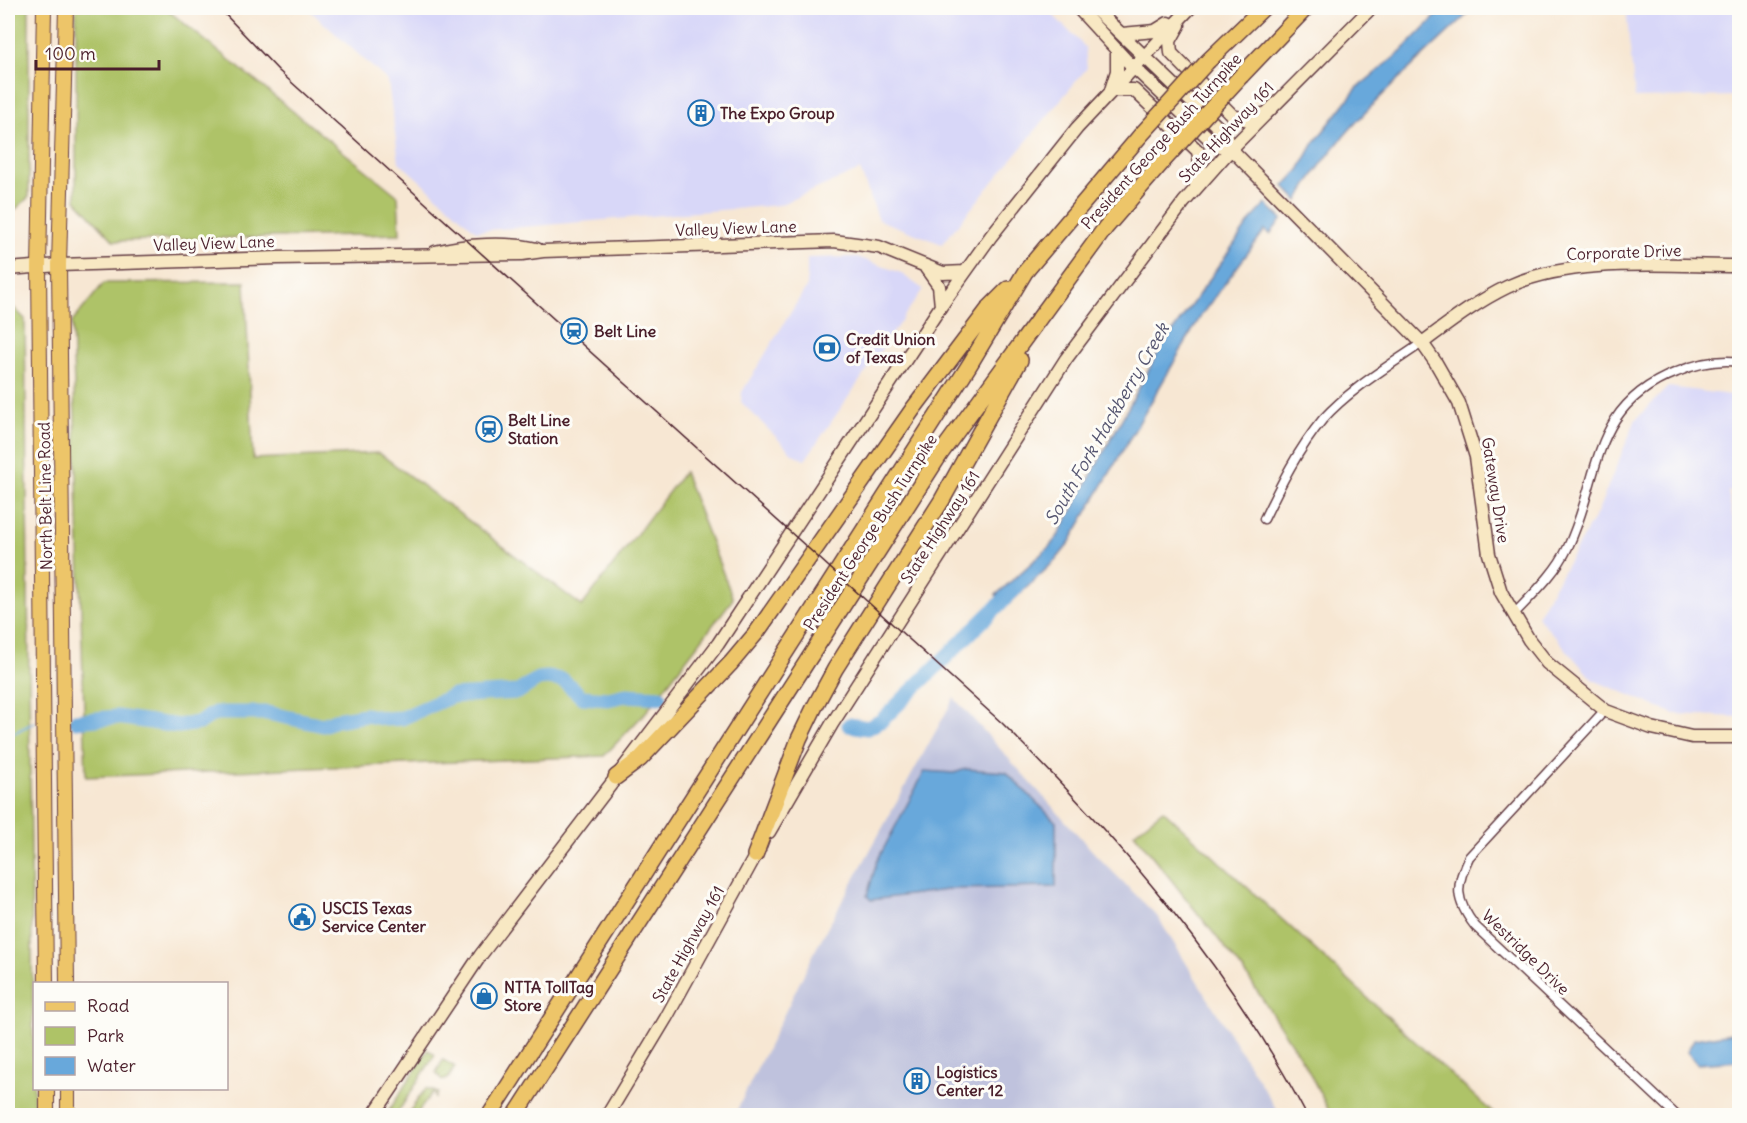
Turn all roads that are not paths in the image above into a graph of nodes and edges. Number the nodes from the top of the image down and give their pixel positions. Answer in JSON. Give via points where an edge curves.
{"nodes":[{"id":1,"x":44,"y":8,"type":"edge"},
{"id":2,"x":66,"y":8,"type":"edge"},
{"id":3,"x":1078,"y":8,"type":"edge"},
{"id":4,"x":1094,"y":8,"type":"edge"},
{"id":5,"x":1263,"y":8,"type":"edge"},
{"id":6,"x":1306,"y":8,"type":"edge"},
{"id":7,"x":1371,"y":8,"type":"edge"},
{"id":8,"x":1188,"y":9,"type":"edge"},
{"id":9,"x":1122,"y":33,"type":"junction"},
{"id":10,"x":1117,"y":51,"type":"junction"},
{"id":11,"x":1144,"y":55,"type":"junction"},
{"id":12,"x":1133,"y":67,"type":"junction"},
{"id":13,"x":1111,"y":90,"type":"junction"},
{"id":14,"x":1265,"y":114,"type":"junction"},
{"id":15,"x":1231,"y":149,"type":"junction"},
{"id":16,"x":1184,"y":202,"type":"junction"},
{"id":17,"x":59,"y":265,"type":"junction"},
{"id":18,"x":1740,"y":266,"type":"edge"},
{"id":19,"x":39,"y":268,"type":"junction"},
{"id":20,"x":926,"y":268,"type":"junction"},
{"id":21,"x":8,"y":269,"type":"edge"},
{"id":22,"x":965,"y":272,"type":"junction"},
{"id":23,"x":1025,"y":273,"type":"junction"},
{"id":24,"x":1063,"y":285,"type":"junction"},
{"id":25,"x":942,"y":306,"type":"junction"},
{"id":26,"x":1422,"y":343,"type":"junction"},
{"id":27,"x":1740,"y":362,"type":"edge"},
{"id":28,"x":1264,"y":519,"type":"dead end"},
{"id":29,"x":1513,"y":615,"type":"junction"},
{"id":30,"x":1605,"y":710,"type":"junction"},
{"id":31,"x":1740,"y":737,"type":"edge"},
{"id":32,"x":616,"y":777,"type":"junction"},
{"id":33,"x":755,"y":855,"type":"junction"},
{"id":34,"x":46,"y":982,"type":"edge"},
{"id":35,"x":67,"y":982,"type":"edge"},
{"id":36,"x":46,"y":1090,"type":"edge"},
{"id":37,"x":68,"y":1090,"type":"edge"},
{"id":38,"x":47,"y":1116,"type":"edge"},
{"id":39,"x":68,"y":1116,"type":"edge"},
{"id":40,"x":373,"y":1116,"type":"edge"},
{"id":41,"x":489,"y":1116,"type":"edge"},
{"id":42,"x":515,"y":1116,"type":"edge"},
{"id":43,"x":607,"y":1116,"type":"edge"},
{"id":44,"x":1677,"y":1116,"type":"edge"}],
"edges":[{"from":1,"to":19,"type":"main road","name":"North Belt Line Road"},
{"from":2,"to":17,"type":"main road","name":"North Belt Line Road"},
{"from":3,"to":10,"type":"main road","name":"Gateway Drive"},
{"from":4,"to":9,"type":"main road","name":"Gateway Drive"},
{"from":5,"to":23,"type":"highway","name":"President George Bush Turnpike","bridge":true,"via":[[1140,136]]},
{"from":6,"to":24,"type":"highway","name":"President George Bush Turnpike","bridge":true,"via":[[1164,160],[1106,227]]},
{"from":7,"to":14,"type":"main road","name":"State Highway 161"},
{"from":8,"to":9,"type":"main road","via":[[1155,31]]},
{"from":8,"to":11,"type":"main road"},
{"from":8,"to":14,"type":"main road","via":[[1170,41],[1171,53],[1233,116],[1248,120]]},
{"from":9,"to":11,"type":"main road","name":"Gateway Drive"},
{"from":10,"to":12,"type":"main road","name":"Gateway Drive"},
{"from":10,"to":13,"type":"main road","via":[[1117,71]]},
{"from":11,"to":12,"type":"main road"},
{"from":11,"to":15,"type":"main road","name":"Gateway Drive","via":[[1225,134]]},
{"from":12,"to":13,"type":"main road"},
{"from":12,"to":15,"type":"main road","name":"Gateway Drive","via":[[1216,145]]},
{"from":13,"to":16,"type":"main road","via":[[1134,90],[1198,151],[1201,171]]},
{"from":13,"to":22,"type":"main road","via":[[1050,160]]},
{"from":14,"to":15,"type":"main road","name":"State Highway 161"},
{"from":15,"to":16,"type":"main road","name":"State Highway 161"},
{"from":15,"to":26,"type":"main road","name":"Gateway Drive"},
{"from":16,"to":33,"type":"main road","name":"State Highway 161","via":[[1066,359],[832,724]]},
{"from":17,"to":19,"type":"main road","name":"Valley View Lane"},
{"from":17,"to":20,"type":"main road","name":"Valley View Lane","via":[[450,257],[847,241],[879,247]]},
{"from":17,"to":35,"type":"main road","name":"North Belt Line Road"},
{"from":18,"to":26,"type":"main road","name":"Corporate Drive","via":[[1578,267],[1537,276],[1483,300]]},
{"from":19,"to":21,"type":"main road","name":"Valley View Lane"},
{"from":19,"to":34,"type":"main road","name":"North Belt Line Road"},
{"from":20,"to":22,"type":"main road","name":"Valley View Lane","via":[[945,274]]},
{"from":20,"to":25,"type":"main road","via":[[939,286]]},
{"from":22,"to":25,"type":"main road"},
{"from":23,"to":32,"type":"highway","via":[[990,308],[913,409],[757,632],[640,759]]},
{"from":23,"to":41,"type":"highway","name":"President George Bush Turnpike"},
{"from":24,"to":33,"type":"highway","via":[[1053,309],[1004,387],[942,500],[815,706]]},
{"from":24,"to":42,"type":"highway","name":"President George Bush Turnpike","via":[[941,453]]},
{"from":25,"to":32,"type":"main road","via":[[718,644]]},
{"from":26,"to":28,"type":"street","via":[[1323,419],[1290,466]]},
{"from":26,"to":29,"type":"main road","name":"Gateway Drive","via":[[1459,403],[1468,428],[1476,457],[1489,554]]},
{"from":27,"to":29,"type":"street","via":[[1694,365],[1657,380],[1618,414],[1600,447],[1585,506],[1567,549]]},
{"from":29,"to":30,"type":"main road","name":"Gateway Drive","via":[[1547,663]]},
{"from":30,"to":31,"type":"main road","name":"Gateway Drive","via":[[1652,728],[1692,737]]},
{"from":30,"to":44,"type":"street","name":"Westridge Drive","via":[[1469,857],[1458,891],[1464,912],[1476,926]]},
{"from":32,"to":40,"type":"main road","via":[[480,956]]},
{"from":33,"to":43,"type":"main road","name":"State Highway 161"},
{"from":36,"to":38,"type":"main road"},
{"from":37,"to":39,"type":"main road"}]}
